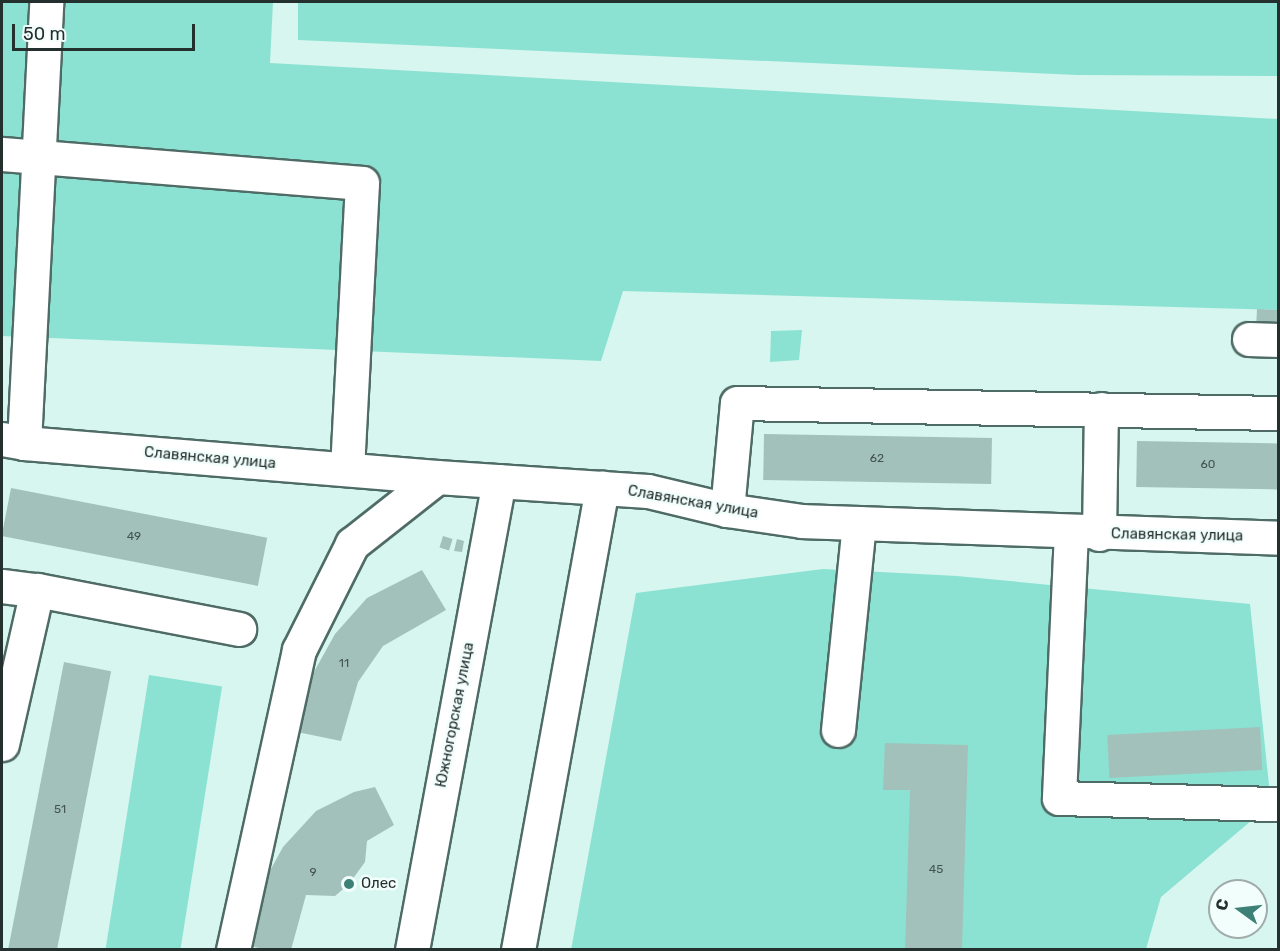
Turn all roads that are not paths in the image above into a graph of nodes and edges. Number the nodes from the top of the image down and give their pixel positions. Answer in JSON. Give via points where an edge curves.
{"nodes":[{"id":1,"x":46,"y":2,"type":"edge"},
{"id":2,"x":2,"y":154,"type":"edge"},
{"id":3,"x":36,"y":156,"type":"junction"},
{"id":4,"x":1101,"y":409,"type":"junction"},
{"id":5,"x":1278,"y":412,"type":"edge"},
{"id":6,"x":13,"y":441,"type":"edge"},
{"id":7,"x":347,"y":469,"type":"junction"},
{"id":8,"x":437,"y":477,"type":"junction"},
{"id":9,"x":499,"y":481,"type":"junction"},
{"id":10,"x":602,"y":488,"type":"junction"},
{"id":11,"x":727,"y":510,"type":"junction"},
{"id":12,"x":859,"y":523,"type":"junction"},
{"id":13,"x":1085,"y":533,"type":"junction"},
{"id":14,"x":1278,"y":538,"type":"edge"},
{"id":15,"x":2,"y":586,"type":"edge"},
{"id":16,"x":37,"y":590,"type":"junction"},
{"id":17,"x":239,"y":629,"type":"dead end"},
{"id":18,"x":838,"y":730,"type":"dead end"},
{"id":19,"x":2,"y":744,"type":"edge"},
{"id":20,"x":1278,"y":804,"type":"edge"},
{"id":21,"x":233,"y":950,"type":"edge"},
{"id":22,"x":412,"y":950,"type":"edge"},
{"id":23,"x":519,"y":950,"type":"edge"}],
"edges":[{"from":1,"to":3,"type":"street"},
{"from":2,"to":3,"type":"street"},
{"from":3,"to":6,"type":"street"},
{"from":3,"to":7,"type":"street","via":[[362,183]]},
{"from":4,"to":5,"type":"street"},
{"from":4,"to":11,"type":"street","via":[[737,402]]},
{"from":4,"to":13,"type":"street"},
{"from":6,"to":7,"type":"street","name":"Славянская улица"},
{"from":7,"to":8,"type":"street","name":"Славянская улица"},
{"from":8,"to":9,"type":"street","name":"Славянская улица"},
{"from":8,"to":21,"type":"street","via":[[352,544],[299,650]]},
{"from":9,"to":10,"type":"street","name":"Славянская улица"},
{"from":9,"to":22,"type":"street","name":"Южногорская улица"},
{"from":10,"to":11,"type":"street","name":"Славянская улица","via":[[648,492]]},
{"from":10,"to":23,"type":"street"},
{"from":11,"to":12,"type":"street","name":"Славянская улица","via":[[802,521]]},
{"from":12,"to":13,"type":"street","name":"Славянская улица"},
{"from":12,"to":18,"type":"street"},
{"from":13,"to":14,"type":"street","name":"Славянская улица"},
{"from":13,"to":20,"type":"street","via":[[1059,798]]},
{"from":15,"to":16,"type":"street"},
{"from":16,"to":17,"type":"street"},
{"from":16,"to":19,"type":"street"}]}
